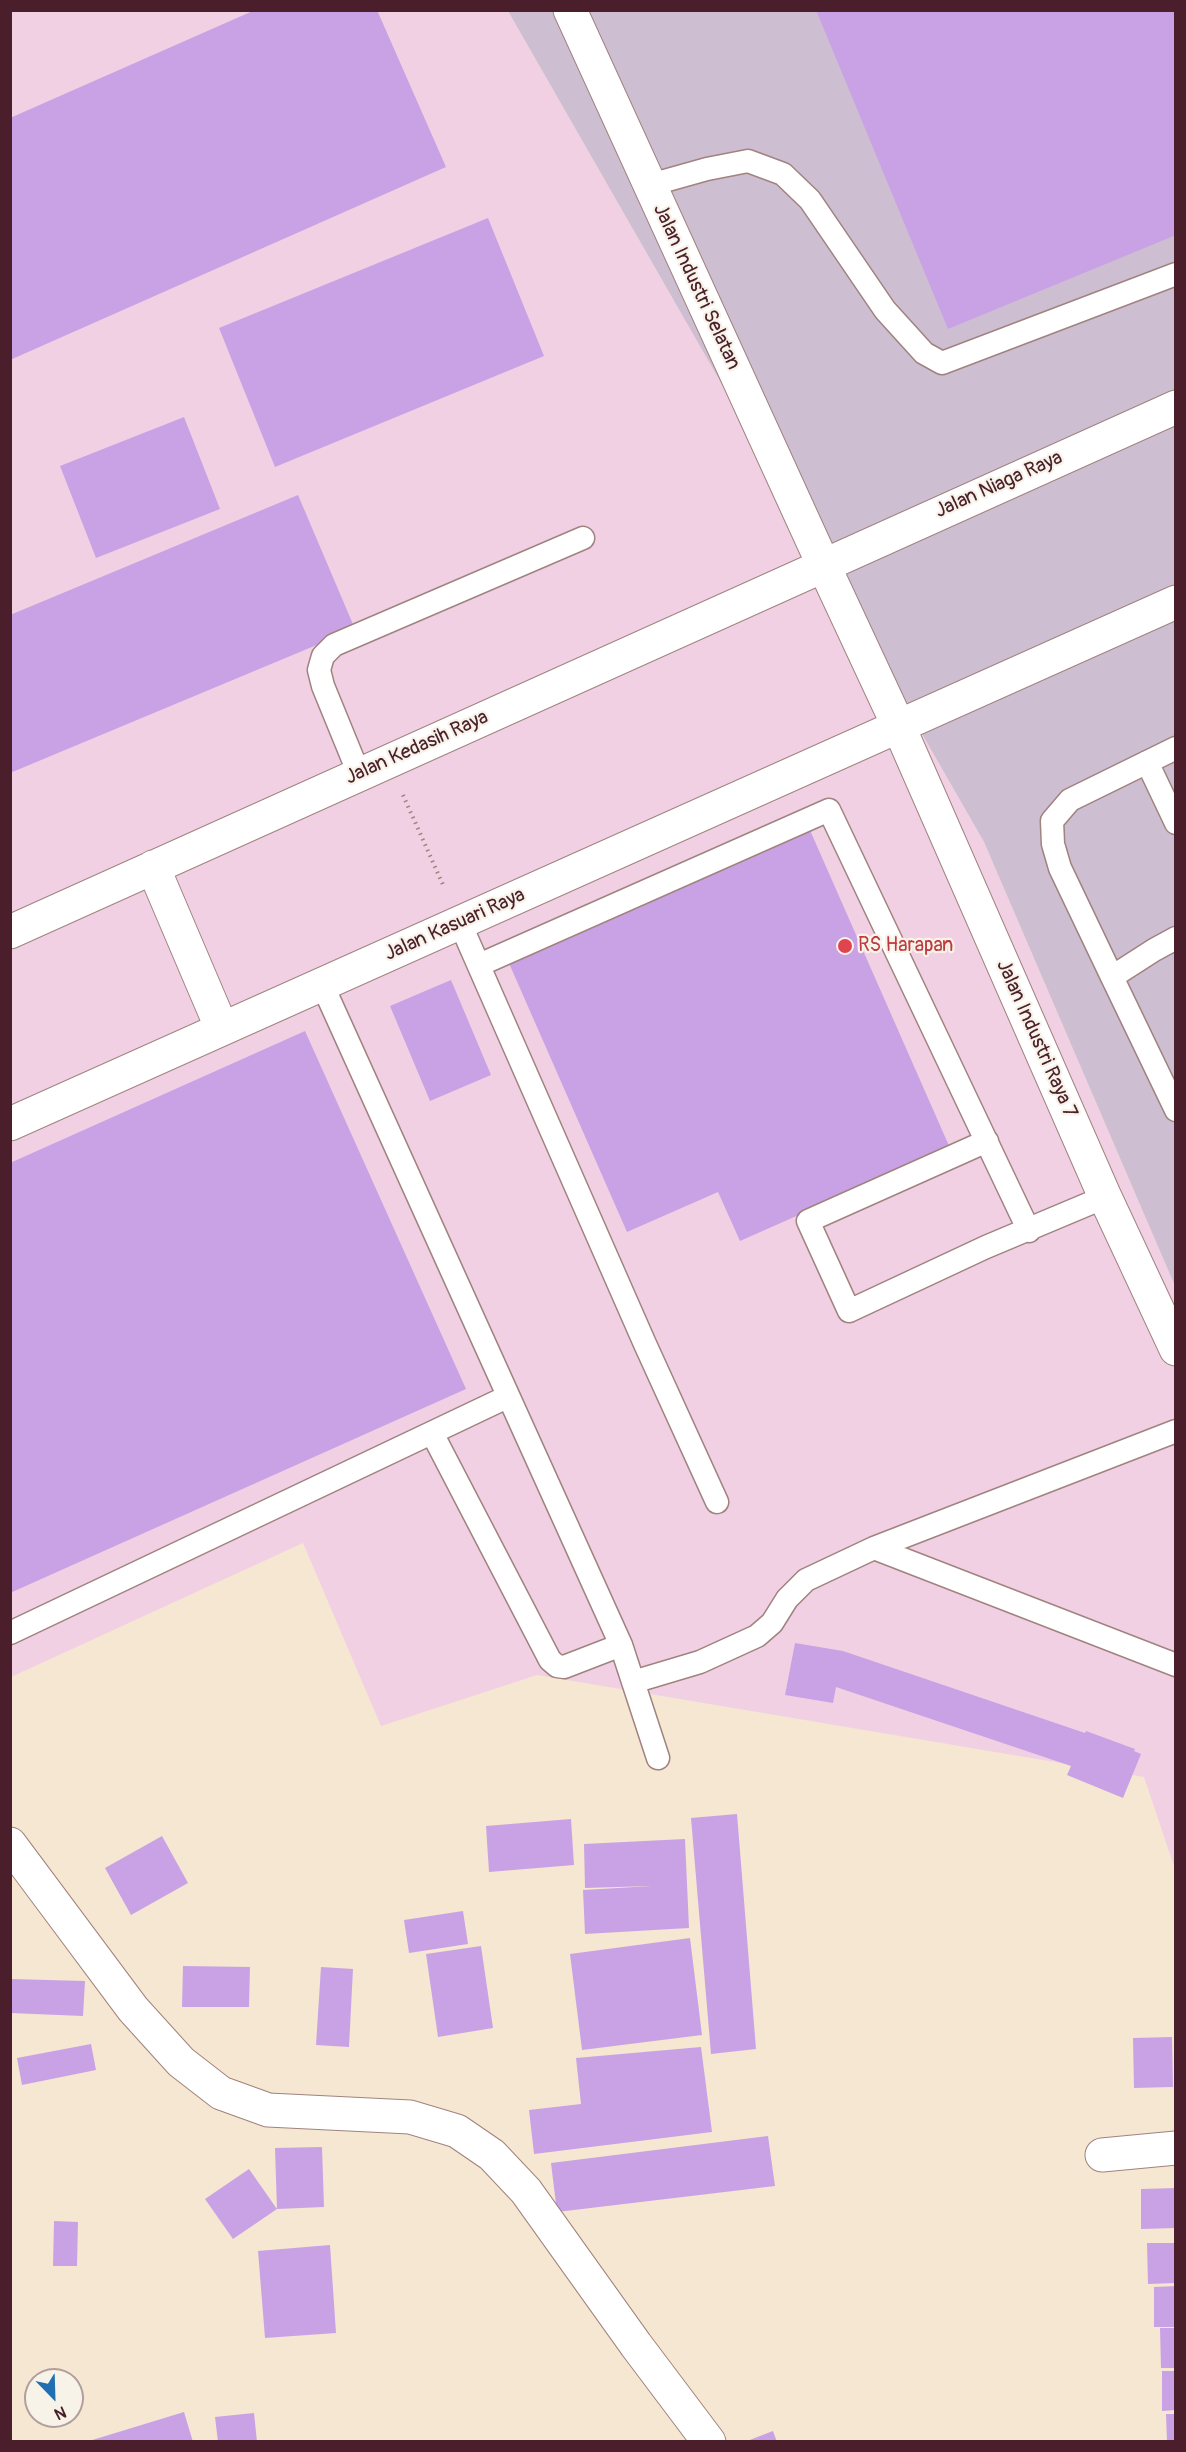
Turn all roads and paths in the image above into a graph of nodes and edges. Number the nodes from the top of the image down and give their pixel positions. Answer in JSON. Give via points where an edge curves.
{"nodes":[{"id":1,"x":570,"y":10,"type":"edge"},
{"id":2,"x":650,"y":185,"type":"junction"},
{"id":3,"x":1176,"y":274,"type":"edge"},
{"id":4,"x":1176,"y":406,"type":"edge"},
{"id":5,"x":584,"y":538,"type":"dead end"},
{"id":6,"x":823,"y":564,"type":"junction"},
{"id":7,"x":1176,"y":602,"type":"edge"},
{"id":8,"x":899,"y":727,"type":"junction"},
{"id":9,"x":1176,"y":748,"type":"edge"},
{"id":10,"x":1147,"y":762,"type":"junction"},
{"id":11,"x":374,"y":768,"type":"junction"},
{"id":12,"x":1176,"y":823,"type":"edge"},
{"id":13,"x":153,"y":867,"type":"junction"},
{"id":14,"x":460,"y":923,"type":"junction"},
{"id":15,"x":10,"y":932,"type":"edge"},
{"id":16,"x":1176,"y":938,"type":"edge"},
{"id":17,"x":479,"y":965,"type":"junction"},
{"id":18,"x":1112,"y":977,"type":"junction"},
{"id":19,"x":322,"y":984,"type":"junction"},
{"id":20,"x":222,"y":1029,"type":"junction"},
{"id":21,"x":1173,"y":1100,"type":"edge"},
{"id":22,"x":10,"y":1124,"type":"edge"},
{"id":23,"x":987,"y":1141,"type":"junction"},
{"id":24,"x":1105,"y":1197,"type":"junction"},
{"id":25,"x":1029,"y":1231,"type":"junction"},
{"id":26,"x":1173,"y":1337,"type":"edge"},
{"id":27,"x":507,"y":1397,"type":"junction"},
{"id":28,"x":1176,"y":1431,"type":"edge"},
{"id":29,"x":432,"y":1433,"type":"junction"},
{"id":30,"x":717,"y":1502,"type":"dead end"},
{"id":31,"x":874,"y":1548,"type":"junction"},
{"id":32,"x":10,"y":1633,"type":"edge"},
{"id":33,"x":621,"y":1645,"type":"junction"},
{"id":34,"x":1176,"y":1665,"type":"edge"},
{"id":35,"x":633,"y":1682,"type":"junction"},
{"id":36,"x":658,"y":1758,"type":"dead end"},
{"id":37,"x":10,"y":1844,"type":"edge"},
{"id":38,"x":1176,"y":2148,"type":"edge"},
{"id":39,"x":1101,"y":2155,"type":"dead end"},
{"id":40,"x":709,"y":2442,"type":"edge"}],
"edges":[{"from":1,"to":2,"type":"main road","name":"Jalan Industri Selatan"},
{"from":2,"to":3,"type":"lane","via":[[748,161],[783,174],[810,200],[885,310],[924,353],[942,363]]},
{"from":2,"to":6,"type":"main road","name":"Jalan Industri Selatan"},
{"from":4,"to":6,"type":"main road","name":"Jalan Niaga Raya"},
{"from":5,"to":11,"type":"lane","via":[[334,645],[322,656],[319,670],[323,686]]},
{"from":6,"to":8,"type":"main road","name":"Jalan Industri Selatan"},
{"from":6,"to":11,"type":"main road","name":"Jalan Kedasih Raya"},
{"from":7,"to":8,"type":"main road"},
{"from":8,"to":14,"type":"main road","name":"Jalan Kasuari Raya"},
{"from":8,"to":24,"type":"main road","name":"Jalan Industri Raya 7"},
{"from":9,"to":10,"type":"lane"},
{"from":10,"to":12,"type":"lane"},
{"from":10,"to":18,"type":"lane","via":[[1070,800],[1052,821],[1060,868]]},
{"from":11,"to":13,"type":"main road","name":"Jalan Kedasih Raya"},
{"from":11,"to":14,"type":"path"},
{"from":13,"to":15,"type":"main road","name":"Jalan Kedasih Raya"},
{"from":13,"to":20,"type":"main road"},
{"from":14,"to":17,"type":"lane"},
{"from":14,"to":19,"type":"main road","name":"Jalan Kasuari Raya"},
{"from":16,"to":18,"type":"lane"},
{"from":17,"to":23,"type":"lane","via":[[829,810]]},
{"from":17,"to":30,"type":"lane"},
{"from":18,"to":21,"type":"lane"},
{"from":19,"to":20,"type":"main road","name":"Jalan Kasuari Raya"},
{"from":19,"to":27,"type":"lane"},
{"from":20,"to":22,"type":"main road","name":"Jalan Kasuari Raya"},
{"from":23,"to":25,"type":"lane"},
{"from":23,"to":25,"type":"lane","via":[[808,1221],[849,1311]]},
{"from":24,"to":25,"type":"lane"},
{"from":24,"to":26,"type":"main road","name":"Jalan Industri Raya 7"},
{"from":27,"to":29,"type":"lane"},
{"from":27,"to":33,"type":"lane"},
{"from":28,"to":31,"type":"lane"},
{"from":29,"to":32,"type":"lane"},
{"from":29,"to":33,"type":"lane","via":[[550,1660],[564,1667]]},
{"from":31,"to":34,"type":"lane"},
{"from":31,"to":35,"type":"lane","via":[[806,1580],[757,1636],[700,1662]]},
{"from":33,"to":35,"type":"lane"},
{"from":35,"to":36,"type":"lane"},
{"from":37,"to":40,"type":"main road","via":[[133,2009],[181,2062],[221,2093],[268,2110],[410,2117],[457,2131],[492,2156],[526,2191]]},
{"from":38,"to":39,"type":"main road"}]}
